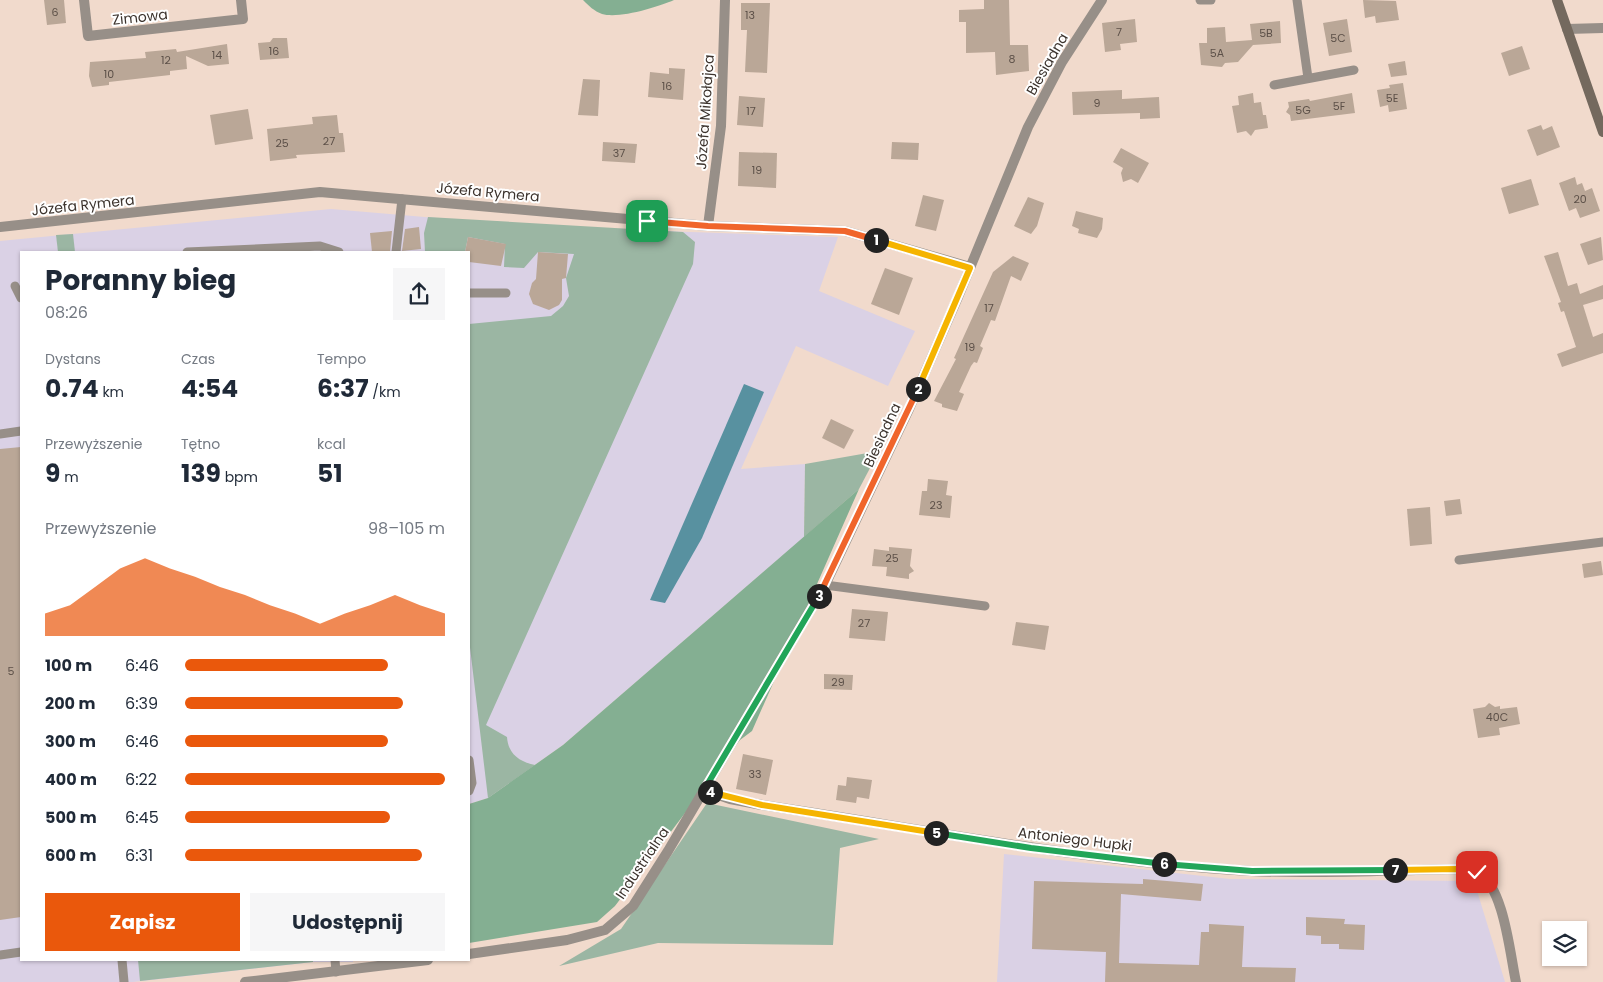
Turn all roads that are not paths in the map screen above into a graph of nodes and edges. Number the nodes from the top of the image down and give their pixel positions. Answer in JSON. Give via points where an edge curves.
{"nodes":[{"id":1,"x":84,"y":0,"type":"edge"},
{"id":2,"x":241,"y":0,"type":"edge"},
{"id":3,"x":725,"y":0,"type":"edge"},
{"id":4,"x":1102,"y":0,"type":"edge"},
{"id":5,"x":1200,"y":0,"type":"edge"},
{"id":6,"x":1211,"y":0,"type":"edge"},
{"id":7,"x":1298,"y":0,"type":"edge"},
{"id":8,"x":1558,"y":0,"type":"edge"},
{"id":9,"x":1603,"y":28,"type":"edge"},
{"id":10,"x":1567,"y":29,"type":"junction"},
{"id":11,"x":1354,"y":70,"type":"dead end"},
{"id":12,"x":1308,"y":78,"type":"junction"},
{"id":13,"x":1274,"y":85,"type":"dead end"},
{"id":14,"x":1603,"y":132,"type":"edge"},
{"id":15,"x":402,"y":198,"type":"junction"},
{"id":16,"x":708,"y":226,"type":"junction"},
{"id":17,"x":0,"y":227,"type":"edge"},
{"id":18,"x":209,"y":251,"type":"edge"},
{"id":19,"x":336,"y":251,"type":"edge"},
{"id":20,"x":396,"y":251,"type":"edge"},
{"id":21,"x":970,"y":268,"type":"junction"},
{"id":22,"x":15,"y":286,"type":"dead end"},
{"id":23,"x":470,"y":293,"type":"edge"},
{"id":24,"x":506,"y":293,"type":"dead end"},
{"id":25,"x":20,"y":296,"type":"edge"},
{"id":26,"x":20,"y":431,"type":"edge"},
{"id":27,"x":0,"y":434,"type":"edge"},
{"id":28,"x":1603,"y":542,"type":"edge"},
{"id":29,"x":1459,"y":560,"type":"dead end"},
{"id":30,"x":825,"y":585,"type":"junction"},
{"id":31,"x":985,"y":606,"type":"dead end"},
{"id":32,"x":470,"y":768,"type":"edge"},
{"id":33,"x":470,"y":788,"type":"edge"},
{"id":34,"x":704,"y":790,"type":"junction"},
{"id":35,"x":20,"y":952,"type":"edge"},
{"id":36,"x":0,"y":954,"type":"edge"},
{"id":37,"x":470,"y":954,"type":"edge"},
{"id":38,"x":122,"y":961,"type":"edge"},
{"id":39,"x":334,"y":961,"type":"edge"},
{"id":40,"x":420,"y":961,"type":"edge"},
{"id":41,"x":336,"y":972,"type":"junction"},
{"id":42,"x":124,"y":982,"type":"edge"},
{"id":43,"x":245,"y":982,"type":"edge"},
{"id":44,"x":1516,"y":982,"type":"edge"}],
"edges":[{"from":1,"to":2,"type":"street","name":"Zimowa","via":[[88,36],[243,19]]},
{"from":3,"to":16,"type":"street","name":"Józefa Mikołajca","via":[[721,126]]},
{"from":4,"to":21,"type":"street","name":"Biesiadna","via":[[1062,62],[1028,127]]},
{"from":5,"to":6,"type":"lane"},
{"from":7,"to":12,"type":"lane"},
{"from":8,"to":10,"type":"street"},
{"from":9,"to":10,"type":"street"},
{"from":10,"to":14,"type":"street"},
{"from":11,"to":12,"type":"lane"},
{"from":12,"to":13,"type":"lane"},
{"from":15,"to":16,"type":"street","name":"Józefa Rymera"},
{"from":15,"to":17,"type":"street","name":"Józefa Rymera","via":[[320,192]]},
{"from":15,"to":20,"type":"lane"},
{"from":16,"to":21,"type":"street","name":"Józefa Rymera","via":[[845,231]]},
{"from":18,"to":19,"type":"lane","via":[[320,246]]},
{"from":21,"to":30,"type":"street","name":"Biesiadna","via":[[909,409]]},
{"from":22,"to":25,"type":"lane"},
{"from":23,"to":24,"type":"lane"},
{"from":26,"to":27,"type":"lane"},
{"from":28,"to":29,"type":"lane"},
{"from":30,"to":31,"type":"lane"},
{"from":30,"to":34,"type":"street","name":"Biesiadna"},
{"from":32,"to":33,"type":"lane"},
{"from":34,"to":37,"type":"street","name":"Industrialna","via":[[633,906],[605,930],[567,940]]},
{"from":34,"to":44,"type":"street","name":"Antoniego Hupki","via":[[762,805],[1031,848],[1150,862],[1252,871],[1458,869],[1477,872],[1488,881],[1498,897]]},
{"from":35,"to":36,"type":"lane"},
{"from":38,"to":42,"type":"lane"},
{"from":39,"to":41,"type":"lane"},
{"from":40,"to":41,"type":"street"},
{"from":41,"to":43,"type":"street"}]}
